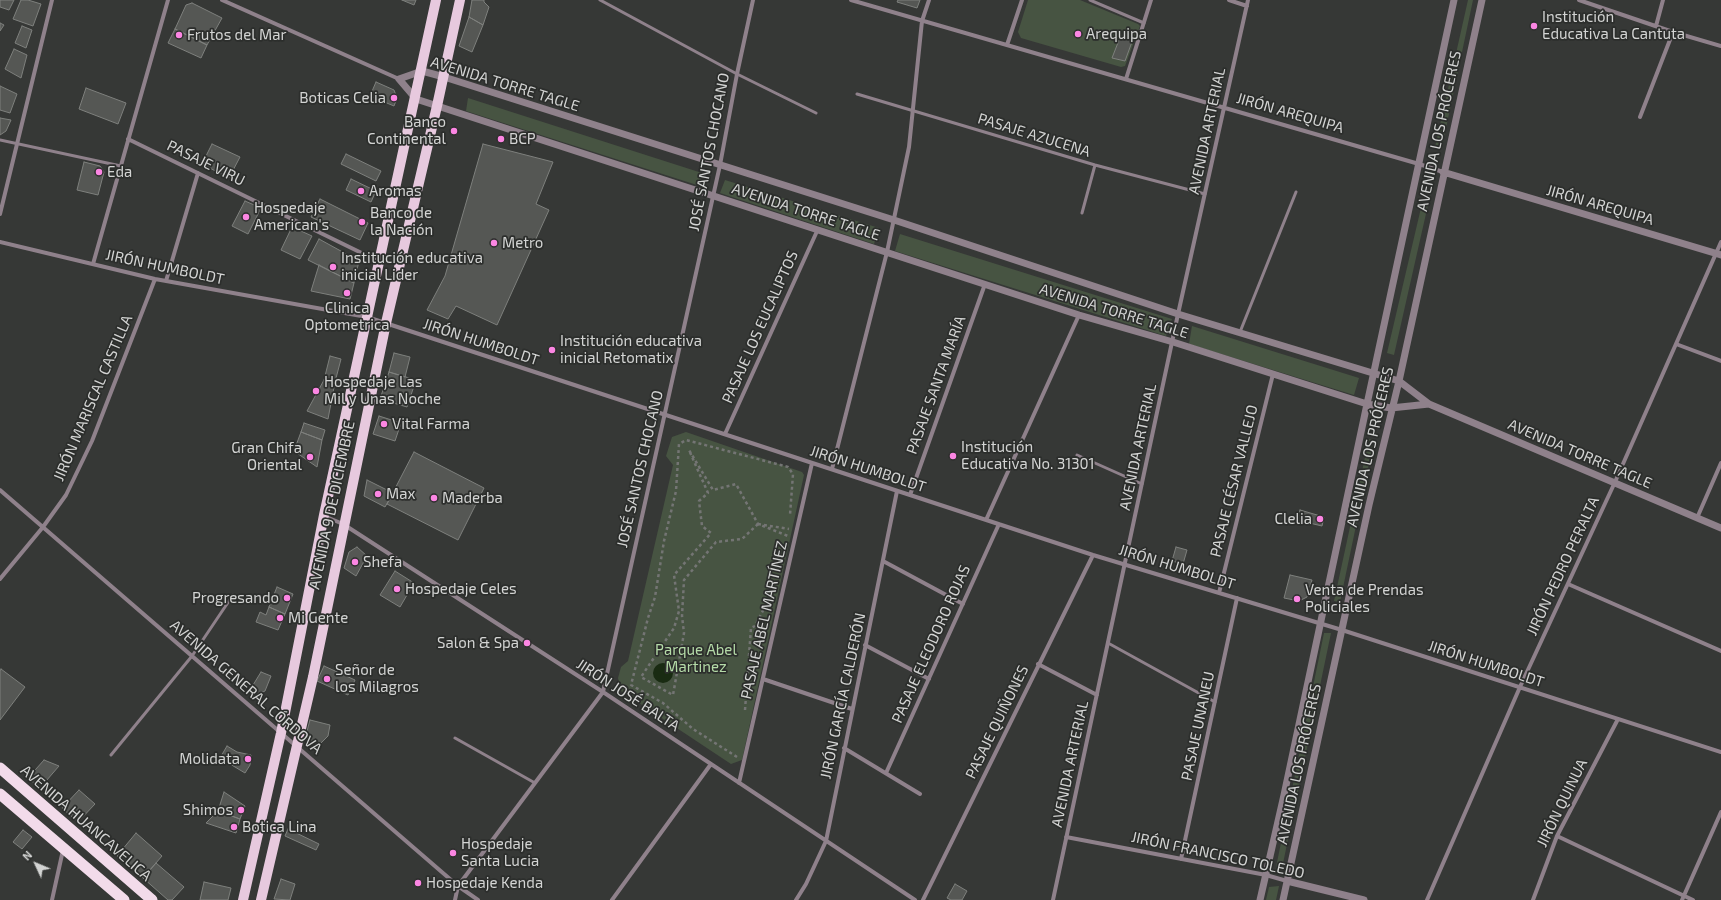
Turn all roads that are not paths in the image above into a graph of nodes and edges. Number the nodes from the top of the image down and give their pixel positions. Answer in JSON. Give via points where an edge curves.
{"nodes":[{"id":1,"x":52,"y":0,"type":"edge"},
{"id":2,"x":168,"y":0,"type":"edge"},
{"id":3,"x":222,"y":0,"type":"edge"},
{"id":4,"x":436,"y":0,"type":"edge"},
{"id":5,"x":460,"y":0,"type":"edge"},
{"id":6,"x":600,"y":0,"type":"edge"},
{"id":7,"x":754,"y":0,"type":"edge"},
{"id":8,"x":850,"y":0,"type":"edge"},
{"id":9,"x":929,"y":0,"type":"edge"},
{"id":10,"x":1022,"y":0,"type":"edge"},
{"id":11,"x":1090,"y":0,"type":"edge"},
{"id":12,"x":1151,"y":0,"type":"edge"},
{"id":13,"x":1229,"y":0,"type":"edge"},
{"id":14,"x":1248,"y":0,"type":"edge"},
{"id":15,"x":1454,"y":0,"type":"edge"},
{"id":16,"x":1482,"y":0,"type":"edge"},
{"id":17,"x":1579,"y":0,"type":"edge"},
{"id":18,"x":1663,"y":0,"type":"edge"},
{"id":19,"x":1247,"y":6,"type":"junction"},
{"id":20,"x":922,"y":21,"type":"junction"},
{"id":21,"x":1144,"y":23,"type":"junction"},
{"id":22,"x":1656,"y":26,"type":"junction"},
{"id":23,"x":1673,"y":32,"type":"junction"},
{"id":24,"x":1007,"y":45,"type":"junction"},
{"id":25,"x":1721,"y":46,"type":"edge"},
{"id":26,"x":422,"y":72,"type":"junction"},
{"id":27,"x":737,"y":74,"type":"junction"},
{"id":28,"x":444,"y":77,"type":"junction"},
{"id":29,"x":399,"y":79,"type":"junction"},
{"id":30,"x":1126,"y":79,"type":"junction"},
{"id":31,"x":857,"y":94,"type":"dead end"},
{"id":32,"x":416,"y":99,"type":"junction"},
{"id":33,"x":437,"y":106,"type":"junction"},
{"id":34,"x":1224,"y":108,"type":"junction"},
{"id":35,"x":913,"y":110,"type":"junction"},
{"id":36,"x":816,"y":113,"type":"dead end"},
{"id":37,"x":1640,"y":117,"type":"dead end"},
{"id":38,"x":128,"y":139,"type":"junction"},
{"id":39,"x":0,"y":140,"type":"edge"},
{"id":40,"x":17,"y":144,"type":"junction"},
{"id":41,"x":1419,"y":164,"type":"junction"},
{"id":42,"x":720,"y":165,"type":"junction"},
{"id":43,"x":1095,"y":165,"type":"junction"},
{"id":44,"x":121,"y":166,"type":"junction"},
{"id":45,"x":1443,"y":172,"type":"junction"},
{"id":46,"x":198,"y":173,"type":"junction"},
{"id":47,"x":1296,"y":192,"type":"dead end"},
{"id":48,"x":1205,"y":194,"type":"junction"},
{"id":49,"x":713,"y":195,"type":"junction"},
{"id":50,"x":1082,"y":213,"type":"dead end"},
{"id":51,"x":0,"y":214,"type":"edge"},
{"id":52,"x":894,"y":220,"type":"junction"},
{"id":53,"x":818,"y":229,"type":"junction"},
{"id":54,"x":0,"y":242,"type":"edge"},
{"id":55,"x":1721,"y":242,"type":"edge"},
{"id":56,"x":887,"y":252,"type":"junction"},
{"id":57,"x":1719,"y":254,"type":"edge"},
{"id":58,"x":380,"y":262,"type":"junction"},
{"id":59,"x":93,"y":264,"type":"junction"},
{"id":60,"x":155,"y":279,"type":"junction"},
{"id":61,"x":166,"y":281,"type":"junction"},
{"id":62,"x":985,"y":284,"type":"junction"},
{"id":63,"x":1178,"y":314,"type":"junction"},
{"id":64,"x":1079,"y":315,"type":"junction"},
{"id":65,"x":367,"y":317,"type":"junction"},
{"id":66,"x":386,"y":323,"type":"junction"},
{"id":67,"x":1240,"y":332,"type":"junction"},
{"id":68,"x":1173,"y":342,"type":"junction"},
{"id":69,"x":1676,"y":344,"type":"junction"},
{"id":70,"x":1721,"y":361,"type":"edge"},
{"id":71,"x":1374,"y":372,"type":"junction"},
{"id":72,"x":1273,"y":374,"type":"junction"},
{"id":73,"x":1399,"y":381,"type":"junction"},
{"id":74,"x":1367,"y":404,"type":"junction"},
{"id":75,"x":1429,"y":404,"type":"junction"},
{"id":76,"x":1391,"y":408,"type":"junction"},
{"id":77,"x":664,"y":414,"type":"junction"},
{"id":78,"x":725,"y":434,"type":"junction"},
{"id":79,"x":1077,"y":455,"type":"dead end"},
{"id":80,"x":812,"y":463,"type":"junction"},
{"id":81,"x":1721,"y":463,"type":"edge"},
{"id":82,"x":832,"y":469,"type":"junction"},
{"id":83,"x":1615,"y":482,"type":"junction"},
{"id":84,"x":1142,"y":484,"type":"junction"},
{"id":85,"x":0,"y":490,"type":"edge"},
{"id":86,"x":897,"y":491,"type":"junction"},
{"id":87,"x":910,"y":495,"type":"junction"},
{"id":88,"x":324,"y":515,"type":"junction"},
{"id":89,"x":1697,"y":518,"type":"junction"},
{"id":90,"x":986,"y":520,"type":"junction"},
{"id":91,"x":343,"y":524,"type":"junction"},
{"id":92,"x":999,"y":524,"type":"junction"},
{"id":93,"x":43,"y":528,"type":"junction"},
{"id":94,"x":1721,"y":528,"type":"edge"},
{"id":95,"x":1093,"y":555,"type":"junction"},
{"id":96,"x":883,"y":561,"type":"junction"},
{"id":97,"x":1125,"y":564,"type":"junction"},
{"id":98,"x":0,"y":579,"type":"edge"},
{"id":99,"x":1568,"y":584,"type":"junction"},
{"id":100,"x":1219,"y":593,"type":"junction"},
{"id":101,"x":233,"y":594,"type":"dead end"},
{"id":102,"x":1238,"y":598,"type":"junction"},
{"id":103,"x":963,"y":604,"type":"junction"},
{"id":104,"x":1320,"y":623,"type":"junction"},
{"id":105,"x":1342,"y":630,"type":"junction"},
{"id":106,"x":1108,"y":643,"type":"junction"},
{"id":107,"x":865,"y":645,"type":"junction"},
{"id":108,"x":1721,"y":651,"type":"edge"},
{"id":109,"x":192,"y":656,"type":"junction"},
{"id":110,"x":1038,"y":664,"type":"junction"},
{"id":111,"x":763,"y":679,"type":"junction"},
{"id":112,"x":929,"y":679,"type":"junction"},
{"id":113,"x":1520,"y":687,"type":"junction"},
{"id":114,"x":603,"y":692,"type":"junction"},
{"id":115,"x":1097,"y":695,"type":"junction"},
{"id":116,"x":1216,"y":702,"type":"junction"},
{"id":117,"x":852,"y":709,"type":"junction"},
{"id":118,"x":1618,"y":719,"type":"junction"},
{"id":119,"x":281,"y":733,"type":"junction"},
{"id":120,"x":455,"y":738,"type":"dead end"},
{"id":121,"x":296,"y":747,"type":"junction"},
{"id":122,"x":844,"y":748,"type":"junction"},
{"id":123,"x":1721,"y":752,"type":"edge"},
{"id":124,"x":111,"y":755,"type":"dead end"},
{"id":125,"x":711,"y":764,"type":"junction"},
{"id":126,"x":0,"y":768,"type":"edge"},
{"id":127,"x":886,"y":773,"type":"junction"},
{"id":128,"x":535,"y":783,"type":"junction"},
{"id":129,"x":739,"y":783,"type":"junction"},
{"id":130,"x":0,"y":794,"type":"edge"},
{"id":131,"x":920,"y":794,"type":"dead end"},
{"id":132,"x":1721,"y":812,"type":"edge"},
{"id":133,"x":1557,"y":836,"type":"junction"},
{"id":134,"x":1066,"y":838,"type":"junction"},
{"id":135,"x":826,"y":841,"type":"junction"},
{"id":136,"x":63,"y":848,"type":"junction"},
{"id":137,"x":1181,"y":859,"type":"junction"},
{"id":138,"x":1266,"y":875,"type":"junction"},
{"id":139,"x":1287,"y":881,"type":"junction"},
{"id":140,"x":458,"y":886,"type":"junction"},
{"id":141,"x":1683,"y":898,"type":"edge"},
{"id":142,"x":52,"y":900,"type":"edge"},
{"id":143,"x":124,"y":900,"type":"edge"},
{"id":144,"x":152,"y":900,"type":"edge"},
{"id":145,"x":243,"y":900,"type":"edge"},
{"id":146,"x":261,"y":900,"type":"edge"},
{"id":147,"x":456,"y":900,"type":"edge"},
{"id":148,"x":478,"y":900,"type":"edge"},
{"id":149,"x":612,"y":900,"type":"edge"},
{"id":150,"x":796,"y":900,"type":"edge"},
{"id":151,"x":915,"y":900,"type":"edge"},
{"id":152,"x":923,"y":900,"type":"edge"},
{"id":153,"x":1053,"y":900,"type":"edge"},
{"id":154,"x":1260,"y":900,"type":"edge"},
{"id":155,"x":1283,"y":900,"type":"edge"},
{"id":156,"x":1364,"y":900,"type":"edge"},
{"id":157,"x":1427,"y":900,"type":"edge"},
{"id":158,"x":1533,"y":900,"type":"edge"},
{"id":159,"x":1693,"y":900,"type":"edge"}],
"edges":[{"from":1,"to":40,"type":"street"},
{"from":2,"to":38,"type":"street"},
{"from":3,"to":29,"type":"street"},
{"from":4,"to":26,"type":"main road","name":"AVENIDA 9 DE DICIEMBRE"},
{"from":5,"to":28,"type":"main road","name":"AVENIDA 9 DE DICIEMBRE"},
{"from":6,"to":27,"type":"lane"},
{"from":7,"to":27,"type":"street","name":"JOSÉ SANTOS CHOCANO"},
{"from":8,"to":20,"type":"street","name":"JIRÓN AREQUIPA"},
{"from":9,"to":20,"type":"street"},
{"from":10,"to":24,"type":"street"},
{"from":11,"to":21,"type":"lane"},
{"from":12,"to":21,"type":"street"},
{"from":13,"to":19,"type":"street"},
{"from":14,"to":19,"type":"street","name":"AVENIDA ARTERIAL"},
{"from":15,"to":41,"type":"street","name":"AVENIDA LOS PRÓCERES"},
{"from":16,"to":45,"type":"street","name":"AVENIDA LOS PRÓCERES"},
{"from":17,"to":22,"type":"street"},
{"from":18,"to":22,"type":"street"},
{"from":19,"to":34,"type":"street","name":"AVENIDA ARTERIAL"},
{"from":20,"to":24,"type":"street","name":"JIRÓN AREQUIPA"},
{"from":20,"to":35,"type":"street"},
{"from":21,"to":30,"type":"street"},
{"from":22,"to":23,"type":"street"},
{"from":23,"to":25,"type":"street"},
{"from":23,"to":37,"type":"street"},
{"from":24,"to":30,"type":"street","name":"JIRÓN AREQUIPA"},
{"from":26,"to":28,"type":"street","name":"AVENIDA TORRE TAGLE"},
{"from":26,"to":29,"type":"street","name":"AVENIDA TORRE TAGLE"},
{"from":26,"to":32,"type":"main road","name":"AVENIDA 9 DE DICIEMBRE"},
{"from":27,"to":36,"type":"lane"},
{"from":27,"to":42,"type":"street","name":"JOSÉ SANTOS CHOCANO"},
{"from":28,"to":33,"type":"main road","name":"AVENIDA 9 DE DICIEMBRE"},
{"from":28,"to":42,"type":"street","name":"AVENIDA TORRE TAGLE"},
{"from":29,"to":32,"type":"street"},
{"from":30,"to":34,"type":"street","name":"JIRÓN AREQUIPA"},
{"from":31,"to":35,"type":"lane","name":"PASAJE AZUCENA"},
{"from":32,"to":33,"type":"street","name":"AVENIDA TORRE TAGLE"},
{"from":32,"to":58,"type":"main road","name":"AVENIDA 9 DE DICIEMBRE"},
{"from":33,"to":49,"type":"street","name":"AVENIDA TORRE TAGLE"},
{"from":33,"to":66,"type":"main road","name":"AVENIDA 9 DE DICIEMBRE"},
{"from":34,"to":41,"type":"street","name":"JIRÓN AREQUIPA"},
{"from":34,"to":48,"type":"street","name":"AVENIDA ARTERIAL"},
{"from":35,"to":43,"type":"lane","name":"PASAJE AZUCENA"},
{"from":35,"to":52,"type":"street","via":[[910,147]]},
{"from":38,"to":44,"type":"street"},
{"from":38,"to":46,"type":"street","name":"PASAJE VIRU"},
{"from":39,"to":40,"type":"lane"},
{"from":40,"to":44,"type":"lane"},
{"from":40,"to":51,"type":"street"},
{"from":41,"to":45,"type":"street","name":"JIRÓN AREQUIPA"},
{"from":41,"to":71,"type":"street","name":"AVENIDA LOS PRÓCERES"},
{"from":42,"to":49,"type":"street","name":"JOSÉ SANTOS CHOCANO"},
{"from":42,"to":52,"type":"street","name":"AVENIDA TORRE TAGLE"},
{"from":43,"to":48,"type":"lane","name":"PASAJE AZUCENA"},
{"from":43,"to":50,"type":"lane"},
{"from":44,"to":59,"type":"street"},
{"from":45,"to":57,"type":"street","name":"JIRÓN AREQUIPA"},
{"from":45,"to":73,"type":"street","name":"AVENIDA LOS PRÓCERES"},
{"from":46,"to":58,"type":"street","name":"PASAJE VIRU"},
{"from":46,"to":61,"type":"street"},
{"from":47,"to":67,"type":"lane"},
{"from":48,"to":63,"type":"street","name":"AVENIDA ARTERIAL"},
{"from":49,"to":53,"type":"street","name":"AVENIDA TORRE TAGLE"},
{"from":49,"to":77,"type":"street","name":"JOSÉ SANTOS CHOCANO"},
{"from":52,"to":56,"type":"street"},
{"from":52,"to":63,"type":"street","name":"AVENIDA TORRE TAGLE"},
{"from":53,"to":56,"type":"street","name":"AVENIDA TORRE TAGLE"},
{"from":53,"to":78,"type":"street","name":"PASAJE LOS EUCALIPTOS"},
{"from":54,"to":59,"type":"street","name":"JIRÓN HUMBOLDT"},
{"from":55,"to":57,"type":"street","name":"JIRÓN PEDRO PERALTA"},
{"from":56,"to":62,"type":"street","name":"AVENIDA TORRE TAGLE"},
{"from":56,"to":82,"type":"street"},
{"from":57,"to":69,"type":"street","name":"JIRÓN PEDRO PERALTA"},
{"from":58,"to":65,"type":"main road","name":"AVENIDA 9 DE DICIEMBRE"},
{"from":59,"to":60,"type":"street","name":"JIRÓN HUMBOLDT"},
{"from":60,"to":61,"type":"street","name":"JIRÓN HUMBOLDT"},
{"from":60,"to":93,"type":"street","name":"JIRÓN MARISCAL CASTILLA","via":[[92,441],[66,495]]},
{"from":61,"to":65,"type":"street","name":"JIRÓN HUMBOLDT"},
{"from":62,"to":64,"type":"street","name":"AVENIDA TORRE TAGLE"},
{"from":62,"to":87,"type":"street","name":"PASAJE SANTA MARÍA"},
{"from":63,"to":67,"type":"street","name":"AVENIDA TORRE TAGLE"},
{"from":63,"to":68,"type":"street","name":"AVENIDA ARTERIAL"},
{"from":64,"to":68,"type":"street","name":"AVENIDA TORRE TAGLE"},
{"from":64,"to":90,"type":"street"},
{"from":65,"to":66,"type":"street","name":"JIRÓN HUMBOLDT"},
{"from":65,"to":88,"type":"main road","name":"AVENIDA 9 DE DICIEMBRE"},
{"from":66,"to":77,"type":"street","name":"JIRÓN HUMBOLDT"},
{"from":66,"to":91,"type":"main road","name":"AVENIDA 9 DE DICIEMBRE"},
{"from":67,"to":71,"type":"street","name":"AVENIDA TORRE TAGLE"},
{"from":68,"to":72,"type":"street","name":"AVENIDA TORRE TAGLE"},
{"from":68,"to":84,"type":"street","name":"AVENIDA ARTERIAL"},
{"from":69,"to":70,"type":"street"},
{"from":69,"to":83,"type":"street","name":"JIRÓN PEDRO PERALTA"},
{"from":71,"to":73,"type":"street","name":"AVENIDA TORRE TAGLE"},
{"from":71,"to":74,"type":"street","name":"AVENIDA LOS PRÓCERES"},
{"from":72,"to":74,"type":"street","name":"AVENIDA TORRE TAGLE"},
{"from":72,"to":100,"type":"street","name":"PASAJE CÉSAR VALLEJO"},
{"from":73,"to":75,"type":"street","name":"AVENIDA TORRE TAGLE"},
{"from":73,"to":76,"type":"street","name":"AVENIDA LOS PRÓCERES"},
{"from":74,"to":76,"type":"street","name":"AVENIDA TORRE TAGLE"},
{"from":74,"to":104,"type":"street","name":"AVENIDA LOS PRÓCERES"},
{"from":75,"to":76,"type":"street","name":"AVENIDA TORRE TAGLE"},
{"from":75,"to":83,"type":"street","name":"AVENIDA TORRE TAGLE"},
{"from":76,"to":105,"type":"street","name":"AVENIDA LOS PRÓCERES"},
{"from":77,"to":78,"type":"street","name":"JIRÓN HUMBOLDT"},
{"from":77,"to":114,"type":"street","name":"JOSÉ SANTOS CHOCANO"},
{"from":78,"to":80,"type":"street","name":"JIRÓN HUMBOLDT"},
{"from":79,"to":84,"type":"lane"},
{"from":80,"to":82,"type":"street","name":"JIRÓN HUMBOLDT"},
{"from":80,"to":111,"type":"street","name":"PASAJE ABEL MARTÍNEZ"},
{"from":81,"to":89,"type":"street"},
{"from":82,"to":86,"type":"street","name":"JIRÓN HUMBOLDT"},
{"from":83,"to":89,"type":"street","name":"AVENIDA TORRE TAGLE"},
{"from":83,"to":99,"type":"street","name":"JIRÓN PEDRO PERALTA"},
{"from":84,"to":97,"type":"street","name":"AVENIDA ARTERIAL"},
{"from":85,"to":93,"type":"street","name":"AVENIDA GENERAL CÓRDOVA"},
{"from":86,"to":87,"type":"street","name":"JIRÓN HUMBOLDT"},
{"from":86,"to":96,"type":"street","name":"JIRÓN GARCÍA CALDERÓN"},
{"from":87,"to":90,"type":"street","name":"JIRÓN HUMBOLDT"},
{"from":88,"to":91,"type":"street","name":"JIRÓN JOSÉ BALTA"},
{"from":88,"to":119,"type":"main road","name":"AVENIDA 9 DE DICIEMBRE"},
{"from":89,"to":94,"type":"street","name":"AVENIDA TORRE TAGLE"},
{"from":90,"to":92,"type":"street","name":"JIRÓN HUMBOLDT"},
{"from":91,"to":114,"type":"street","name":"JIRÓN JOSÉ BALTA"},
{"from":91,"to":121,"type":"main road","name":"AVENIDA 9 DE DICIEMBRE","via":[[313,677]]},
{"from":92,"to":95,"type":"street","name":"JIRÓN HUMBOLDT"},
{"from":92,"to":103,"type":"street","name":"PASAJE ELEODORO ROJAS"},
{"from":93,"to":98,"type":"street","name":"JIRÓN MARISCAL CASTILLA"},
{"from":93,"to":109,"type":"street","name":"AVENIDA GENERAL CÓRDOVA"},
{"from":95,"to":97,"type":"street","name":"JIRÓN HUMBOLDT"},
{"from":95,"to":110,"type":"street","name":"PASAJE QUIÑONES"},
{"from":96,"to":103,"type":"street"},
{"from":96,"to":107,"type":"street","name":"JIRÓN GARCÍA CALDERÓN"},
{"from":97,"to":100,"type":"street","name":"JIRÓN HUMBOLDT"},
{"from":97,"to":106,"type":"street","name":"AVENIDA ARTERIAL"},
{"from":99,"to":108,"type":"street"},
{"from":99,"to":113,"type":"street","name":"JIRÓN PEDRO PERALTA"},
{"from":100,"to":102,"type":"street","name":"JIRÓN HUMBOLDT"},
{"from":101,"to":109,"type":"lane"},
{"from":102,"to":104,"type":"street","name":"JIRÓN HUMBOLDT"},
{"from":102,"to":116,"type":"street","name":"PASAJE UNANEU"},
{"from":103,"to":112,"type":"street","name":"PASAJE ELEODORO ROJAS"},
{"from":104,"to":105,"type":"street","name":"JIRÓN HUMBOLDT"},
{"from":104,"to":138,"type":"street","name":"AVENIDA LOS PRÓCERES"},
{"from":105,"to":113,"type":"street","name":"JIRÓN HUMBOLDT"},
{"from":105,"to":139,"type":"street","name":"AVENIDA LOS PRÓCERES"},
{"from":106,"to":115,"type":"street","name":"AVENIDA ARTERIAL"},
{"from":106,"to":116,"type":"lane"},
{"from":107,"to":112,"type":"street"},
{"from":107,"to":117,"type":"street","name":"JIRÓN GARCÍA CALDERÓN"},
{"from":109,"to":119,"type":"street","name":"AVENIDA GENERAL CÓRDOVA"},
{"from":109,"to":124,"type":"lane"},
{"from":110,"to":115,"type":"street"},
{"from":110,"to":152,"type":"street","name":"PASAJE QUIÑONES"},
{"from":111,"to":117,"type":"street"},
{"from":111,"to":129,"type":"street","name":"PASAJE ABEL MARTÍNEZ"},
{"from":112,"to":127,"type":"street","name":"PASAJE ELEODORO ROJAS"},
{"from":113,"to":118,"type":"street","name":"JIRÓN HUMBOLDT"},
{"from":113,"to":157,"type":"street","name":"JIRÓN PEDRO PERALTA"},
{"from":114,"to":125,"type":"street","name":"JIRÓN JOSÉ BALTA"},
{"from":114,"to":128,"type":"street","name":"JOSÉ SANTOS CHOCANO"},
{"from":115,"to":134,"type":"street","name":"AVENIDA ARTERIAL"},
{"from":116,"to":137,"type":"street","name":"PASAJE UNANEU"},
{"from":117,"to":122,"type":"street","name":"JIRÓN GARCÍA CALDERÓN"},
{"from":118,"to":123,"type":"street","name":"JIRÓN HUMBOLDT"},
{"from":118,"to":133,"type":"street","name":"JIRÓN QUINUA"},
{"from":119,"to":121,"type":"street","name":"AVENIDA GENERAL CÓRDOVA"},
{"from":119,"to":145,"type":"main road","name":"AVENIDA 9 DE DICIEMBRE"},
{"from":120,"to":128,"type":"lane"},
{"from":121,"to":140,"type":"street","name":"AVENIDA GENERAL CÓRDOVA"},
{"from":121,"to":146,"type":"main road","name":"AVENIDA 9 DE DICIEMBRE"},
{"from":122,"to":127,"type":"street"},
{"from":122,"to":135,"type":"street","name":"JIRÓN GARCÍA CALDERÓN"},
{"from":125,"to":129,"type":"street","name":"JIRÓN JOSÉ BALTA"},
{"from":125,"to":149,"type":"street"},
{"from":126,"to":144,"type":"highway","name":"AVENIDA HUANCAVELICA"},
{"from":127,"to":131,"type":"street"},
{"from":128,"to":140,"type":"street","name":"JOSÉ SANTOS CHOCANO"},
{"from":129,"to":135,"type":"street","name":"JIRÓN JOSÉ BALTA"},
{"from":130,"to":136,"type":"highway"},
{"from":132,"to":141,"type":"street"},
{"from":133,"to":141,"type":"street"},
{"from":133,"to":158,"type":"street","name":"JIRÓN QUINUA"},
{"from":134,"to":137,"type":"street","name":"JIRÓN FRANCISCO TOLEDO"},
{"from":134,"to":153,"type":"street","name":"AVENIDA ARTERIAL"},
{"from":135,"to":150,"type":"street","name":"JIRÓN GARCÍA CALDERÓN"},
{"from":135,"to":151,"type":"street","name":"JIRÓN JOSÉ BALTA"},
{"from":136,"to":142,"type":"street"},
{"from":136,"to":143,"type":"highway"},
{"from":137,"to":138,"type":"street","name":"JIRÓN FRANCISCO TOLEDO"},
{"from":138,"to":139,"type":"street","name":"JIRÓN FRANCISCO TOLEDO"},
{"from":138,"to":154,"type":"street","name":"AVENIDA LOS PRÓCERES"},
{"from":139,"to":155,"type":"street","name":"AVENIDA LOS PRÓCERES"},
{"from":139,"to":156,"type":"street","name":"JIRÓN FRANCISCO TOLEDO"},
{"from":140,"to":147,"type":"street","name":"JOSÉ SANTOS CHOCANO"},
{"from":140,"to":148,"type":"street","name":"AVENIDA GENERAL CÓRDOVA"},
{"from":141,"to":159,"type":"street"}]}
